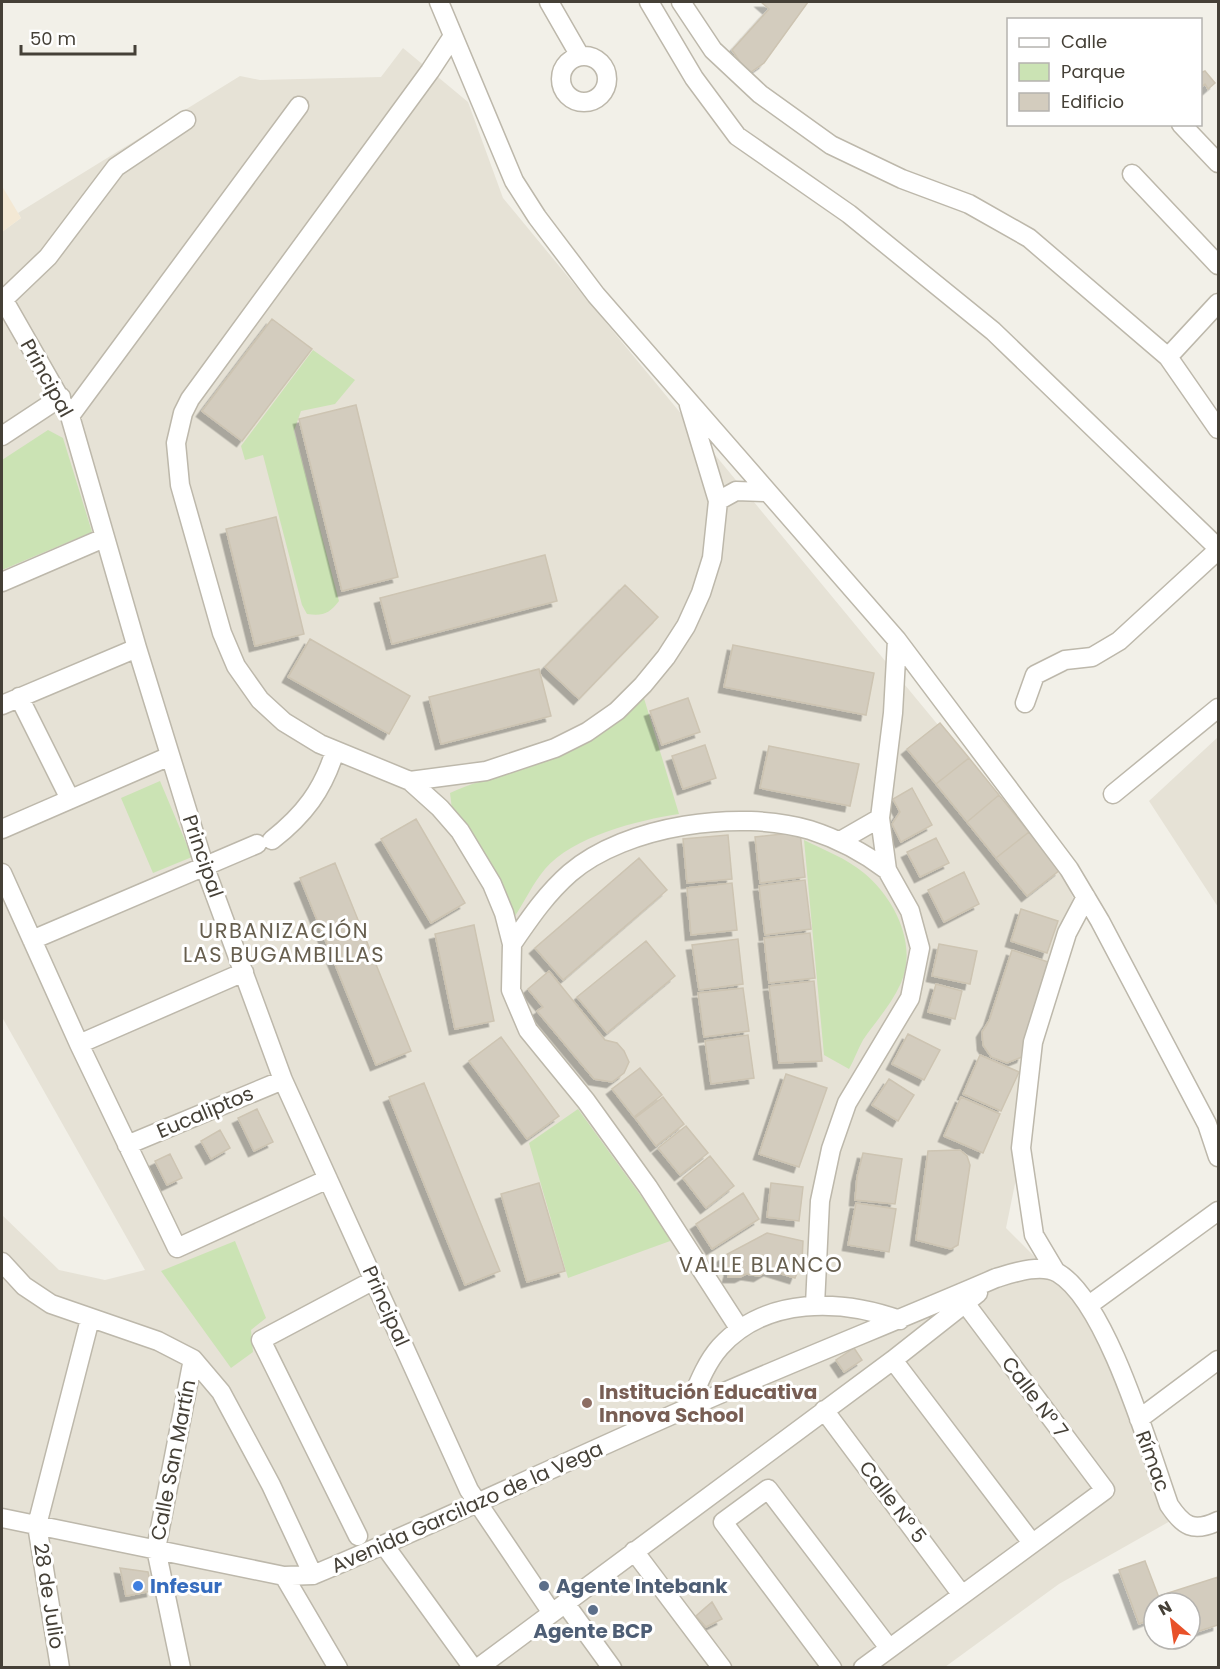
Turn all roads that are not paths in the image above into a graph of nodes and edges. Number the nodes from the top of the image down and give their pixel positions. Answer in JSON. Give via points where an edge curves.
{"nodes":[{"id":1,"x":439,"y":2,"type":"edge"},
{"id":2,"x":549,"y":2,"type":"edge"},
{"id":3,"x":649,"y":2,"type":"edge"},
{"id":4,"x":681,"y":2,"type":"edge"},
{"id":5,"x":453,"y":36,"type":"junction"},
{"id":6,"x":580,"y":56,"type":"dead end"},
{"id":7,"x":430,"y":71,"type":"junction"},
{"id":8,"x":467,"y":71,"type":"junction"},
{"id":9,"x":299,"y":106,"type":"dead end"},
{"id":10,"x":186,"y":120,"type":"dead end"},
{"id":11,"x":1183,"y":126,"type":"edge"},
{"id":12,"x":1218,"y":163,"type":"edge"},
{"id":13,"x":1132,"y":174,"type":"dead end"},
{"id":14,"x":1218,"y":265,"type":"edge"},
{"id":15,"x":2,"y":300,"type":"edge"},
{"id":16,"x":1218,"y":303,"type":"edge"},
{"id":17,"x":1168,"y":357,"type":"junction"},
{"id":18,"x":687,"y":396,"type":"junction"},
{"id":19,"x":61,"y":397,"type":"junction"},
{"id":20,"x":70,"y":416,"type":"junction"},
{"id":21,"x":1218,"y":429,"type":"edge"},
{"id":22,"x":2,"y":436,"type":"edge"},
{"id":23,"x":765,"y":492,"type":"junction"},
{"id":24,"x":718,"y":501,"type":"junction"},
{"id":25,"x":104,"y":538,"type":"junction"},
{"id":26,"x":1218,"y":549,"type":"edge"},
{"id":27,"x":2,"y":582,"type":"edge"},
{"id":28,"x":897,"y":640,"type":"junction"},
{"id":29,"x":137,"y":648,"type":"junction"},
{"id":30,"x":19,"y":697,"type":"junction"},
{"id":31,"x":1025,"y":703,"type":"dead end"},
{"id":32,"x":2,"y":705,"type":"edge"},
{"id":33,"x":1218,"y":708,"type":"edge"},
{"id":34,"x":335,"y":751,"type":"junction"},
{"id":35,"x":170,"y":756,"type":"junction"},
{"id":36,"x":450,"y":777,"type":"junction"},
{"id":37,"x":410,"y":781,"type":"junction"},
{"id":38,"x":1113,"y":794,"type":"dead end"},
{"id":39,"x":70,"y":799,"type":"junction"},
{"id":40,"x":440,"y":808,"type":"junction"},
{"id":41,"x":880,"y":818,"type":"junction"},
{"id":42,"x":2,"y":829,"type":"edge"},
{"id":43,"x":840,"y":841,"type":"junction"},
{"id":44,"x":204,"y":865,"type":"junction"},
{"id":45,"x":887,"y":870,"type":"junction"},
{"id":46,"x":2,"y":873,"type":"edge"},
{"id":47,"x":1086,"y":897,"type":"junction"},
{"id":48,"x":32,"y":940,"type":"junction"},
{"id":49,"x":512,"y":944,"type":"junction"},
{"id":50,"x":244,"y":972,"type":"junction"},
{"id":51,"x":79,"y":1044,"type":"junction"},
{"id":52,"x":283,"y":1080,"type":"junction"},
{"id":53,"x":1213,"y":1121,"type":"edge"},
{"id":54,"x":127,"y":1145,"type":"junction"},
{"id":55,"x":1218,"y":1157,"type":"edge"},
{"id":56,"x":328,"y":1179,"type":"junction"},
{"id":57,"x":1218,"y":1211,"type":"edge"},
{"id":58,"x":2,"y":1262,"type":"edge"},
{"id":59,"x":1056,"y":1272,"type":"junction"},
{"id":60,"x":996,"y":1278,"type":"junction"},
{"id":61,"x":374,"y":1280,"type":"junction"},
{"id":62,"x":965,"y":1303,"type":"junction"},
{"id":63,"x":815,"y":1305,"type":"junction"},
{"id":64,"x":1089,"y":1305,"type":"junction"},
{"id":65,"x":90,"y":1319,"type":"junction"},
{"id":66,"x":900,"y":1320,"type":"junction"},
{"id":67,"x":739,"y":1328,"type":"junction"},
{"id":68,"x":193,"y":1359,"type":"junction"},
{"id":69,"x":894,"y":1360,"type":"junction"},
{"id":70,"x":1218,"y":1360,"type":"edge"},
{"id":71,"x":688,"y":1408,"type":"junction"},
{"id":72,"x":824,"y":1410,"type":"junction"},
{"id":73,"x":1138,"y":1419,"type":"junction"},
{"id":74,"x":477,"y":1505,"type":"junction"},
{"id":75,"x":2,"y":1518,"type":"edge"},
{"id":76,"x":1218,"y":1521,"type":"edge"},
{"id":77,"x":37,"y":1525,"type":"junction"},
{"id":78,"x":358,"y":1536,"type":"dead end"},
{"id":79,"x":1032,"y":1543,"type":"junction"},
{"id":80,"x":384,"y":1545,"type":"junction"},
{"id":81,"x":156,"y":1549,"type":"junction"},
{"id":82,"x":634,"y":1551,"type":"junction"},
{"id":83,"x":313,"y":1575,"type":"junction"},
{"id":84,"x":284,"y":1576,"type":"junction"},
{"id":85,"x":962,"y":1595,"type":"junction"},
{"id":86,"x":558,"y":1608,"type":"junction"},
{"id":87,"x":889,"y":1648,"type":"junction"},
{"id":88,"x":489,"y":1665,"type":"edge"},
{"id":89,"x":60,"y":1668,"type":"edge"},
{"id":90,"x":181,"y":1668,"type":"edge"},
{"id":91,"x":338,"y":1668,"type":"edge"},
{"id":92,"x":473,"y":1668,"type":"edge"},
{"id":93,"x":612,"y":1668,"type":"edge"},
{"id":94,"x":722,"y":1668,"type":"edge"},
{"id":95,"x":832,"y":1668,"type":"edge"},
{"id":96,"x":863,"y":1668,"type":"edge"}],
"edges":[{"from":1,"to":5,"type":"street"},
{"from":2,"to":6,"type":"street"},
{"from":3,"to":26,"type":"street","via":[[694,78],[737,136],[849,214],[993,330]]},
{"from":4,"to":17,"type":"street","via":[[713,50],[760,94],[831,145],[902,179],[969,204],[1029,238]]},
{"from":5,"to":7,"type":"street"},
{"from":5,"to":8,"type":"street"},
{"from":7,"to":8,"type":"street"},
{"from":7,"to":34,"type":"street","via":[[205,377],[183,413],[176,443],[180,485],[222,633],[236,666],[260,700],[284,722]]},
{"from":8,"to":18,"type":"street","via":[[514,182],[537,217],[596,295]]},
{"from":9,"to":20,"type":"street"},
{"from":10,"to":15,"type":"street","via":[[116,167],[48,256]]},
{"from":11,"to":12,"type":"street"},
{"from":13,"to":14,"type":"street"},
{"from":15,"to":19,"type":"street","name":"Principal"},
{"from":16,"to":17,"type":"street"},
{"from":17,"to":21,"type":"street"},
{"from":18,"to":23,"type":"street"},
{"from":18,"to":24,"type":"street"},
{"from":19,"to":20,"type":"street","name":"Principal"},
{"from":19,"to":22,"type":"street"},
{"from":20,"to":25,"type":"street","name":"Principal"},
{"from":23,"to":24,"type":"street","via":[[735,491]]},
{"from":23,"to":28,"type":"street"},
{"from":24,"to":36,"type":"street","via":[[712,558],[701,593],[686,626],[643,685],[617,711],[555,748],[486,771]]},
{"from":25,"to":27,"type":"street"},
{"from":25,"to":29,"type":"street","name":"Principal"},
{"from":26,"to":31,"type":"street","via":[[1119,641],[1092,657],[1065,660],[1035,675]]},
{"from":28,"to":41,"type":"street"},
{"from":28,"to":47,"type":"street"},
{"from":29,"to":30,"type":"street"},
{"from":29,"to":35,"type":"street","name":"Principal"},
{"from":30,"to":32,"type":"street"},
{"from":30,"to":39,"type":"street"},
{"from":33,"to":38,"type":"street"},
{"from":34,"to":37,"type":"street"},
{"from":34,"to":44,"type":"street","via":[[313,802],[294,823],[265,842]]},
{"from":35,"to":39,"type":"street"},
{"from":35,"to":44,"type":"street","name":"Principal"},
{"from":36,"to":37,"type":"street"},
{"from":36,"to":40,"type":"street"},
{"from":37,"to":40,"type":"street"},
{"from":39,"to":42,"type":"street"},
{"from":40,"to":49,"type":"street","via":[[460,831],[492,884]]},
{"from":41,"to":43,"type":"street"},
{"from":41,"to":45,"type":"street"},
{"from":43,"to":45,"type":"street"},
{"from":43,"to":49,"type":"street","via":[[808,830],[766,823],[704,823],[662,829],[616,844],[572,872],[540,902]]},
{"from":44,"to":48,"type":"street"},
{"from":44,"to":50,"type":"street","name":"Principal"},
{"from":45,"to":63,"type":"street","via":[[909,910],[920,948],[909,998],[848,1103],[831,1149],[820,1201]]},
{"from":46,"to":48,"type":"street"},
{"from":47,"to":53,"type":"street"},
{"from":47,"to":59,"type":"street","via":[[1067,933],[1033,1042],[1021,1148],[1034,1235]]},
{"from":48,"to":51,"type":"street"},
{"from":49,"to":67,"type":"street","via":[[511,990],[528,1030],[648,1187]]},
{"from":50,"to":51,"type":"street"},
{"from":50,"to":52,"type":"street","name":"Principal"},
{"from":51,"to":54,"type":"street"},
{"from":52,"to":54,"type":"street","name":"Eucaliptos"},
{"from":52,"to":56,"type":"street","name":"Principal"},
{"from":53,"to":55,"type":"street"},
{"from":54,"to":56,"type":"street","via":[[177,1248]]},
{"from":56,"to":61,"type":"street","name":"Principal"},
{"from":57,"to":64,"type":"street"},
{"from":58,"to":65,"type":"street","via":[[24,1286],[51,1304]]},
{"from":59,"to":60,"type":"street","name":"Avenida Garcilazo de la Vega","via":[[1026,1270]]},
{"from":59,"to":64,"type":"street","via":[[1076,1287]]},
{"from":60,"to":62,"type":"street"},
{"from":60,"to":66,"type":"street","name":"Avenida Garcilazo de la Vega"},
{"from":61,"to":74,"type":"street","name":"Principal"},
{"from":61,"to":78,"type":"street","via":[[261,1340]]},
{"from":62,"to":69,"type":"street"},
{"from":62,"to":79,"type":"street","name":"Calle N° 7","via":[[1105,1490]]},
{"from":63,"to":66,"type":"street","via":[[844,1306]]},
{"from":63,"to":67,"type":"street","via":[[776,1312]]},
{"from":64,"to":73,"type":"street","via":[[1108,1341]]},
{"from":65,"to":68,"type":"street","via":[[158,1341]]},
{"from":65,"to":77,"type":"street"},
{"from":66,"to":71,"type":"street","name":"Avenida Garcilazo de la Vega"},
{"from":67,"to":71,"type":"street","via":[[709,1364]]},
{"from":68,"to":81,"type":"street","name":"Calle San Martín"},
{"from":68,"to":83,"type":"street","via":[[221,1392]]},
{"from":69,"to":72,"type":"street"},
{"from":69,"to":79,"type":"street"},
{"from":70,"to":73,"type":"street","name":"Rímac"},
{"from":71,"to":74,"type":"street","name":"Avenida Garcilazo de la Vega"},
{"from":72,"to":82,"type":"street"},
{"from":72,"to":85,"type":"street","name":"Calle N° 5"},
{"from":73,"to":76,"type":"street","name":"Rímac","via":[[1169,1505],[1180,1522],[1188,1526]]},
{"from":74,"to":80,"type":"street","name":"Avenida Garcilazo de la Vega"},
{"from":74,"to":86,"type":"street","name":"Principal"},
{"from":75,"to":77,"type":"street","name":"Avenida Garcilazo de la Vega"},
{"from":77,"to":81,"type":"street","name":"Avenida Garcilazo de la Vega"},
{"from":77,"to":89,"type":"street","name":"28 de Julio"},
{"from":79,"to":85,"type":"street"},
{"from":80,"to":83,"type":"street","name":"Avenida Garcilazo de la Vega"},
{"from":80,"to":92,"type":"street"},
{"from":81,"to":84,"type":"street","name":"Avenida Garcilazo de la Vega"},
{"from":81,"to":90,"type":"street","name":"Calle San Martín"},
{"from":82,"to":86,"type":"street"},
{"from":82,"to":94,"type":"street"},
{"from":83,"to":84,"type":"street","name":"Avenida Garcilazo de la Vega"},
{"from":84,"to":91,"type":"street"},
{"from":85,"to":87,"type":"street"},
{"from":86,"to":88,"type":"street"},
{"from":86,"to":93,"type":"street","name":"Principal"},
{"from":87,"to":95,"type":"street","via":[[768,1489],[723,1522]]},
{"from":87,"to":96,"type":"street"}]}
